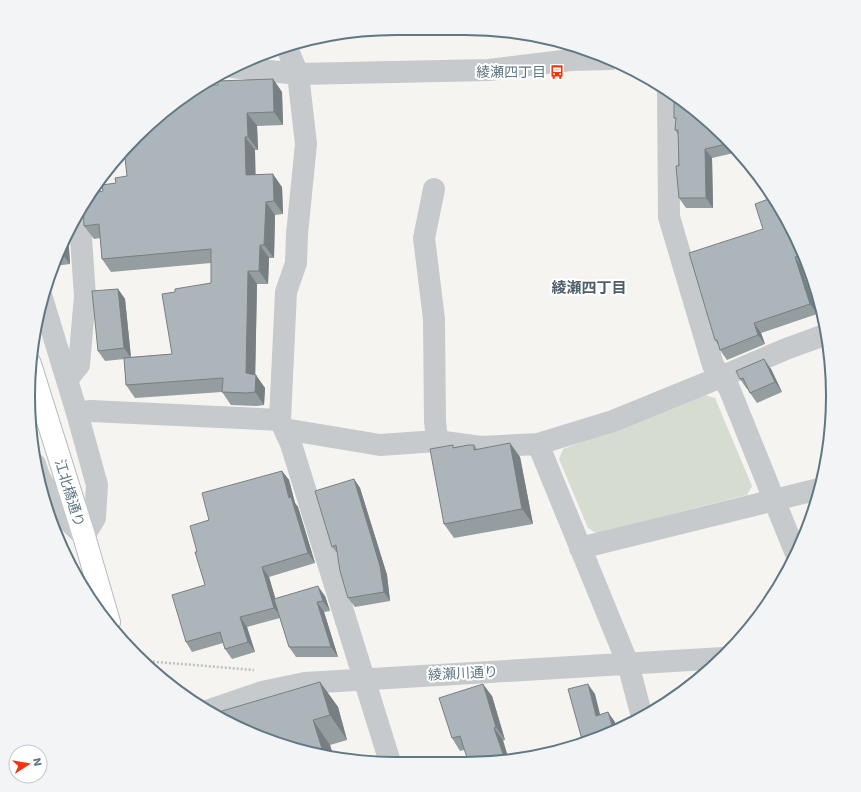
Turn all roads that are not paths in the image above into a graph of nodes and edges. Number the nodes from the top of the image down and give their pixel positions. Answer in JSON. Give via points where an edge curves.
{"nodes":[{"id":1,"x":288,"y":51,"type":"edge"},
{"id":2,"x":596,"y":59,"type":"edge"},
{"id":3,"x":244,"y":68,"type":"edge"},
{"id":4,"x":298,"y":74,"type":"junction"},
{"id":5,"x":668,"y":97,"type":"edge"},
{"id":6,"x":434,"y":189,"type":"dead end"},
{"id":7,"x":80,"y":221,"type":"edge"},
{"id":8,"x":46,"y":309,"type":"edge"},
{"id":9,"x":821,"y":336,"type":"edge"},
{"id":10,"x":722,"y":377,"type":"junction"},
{"id":11,"x":68,"y":380,"type":"junction"},
{"id":12,"x":36,"y":382,"type":"edge"},
{"id":13,"x":77,"y":412,"type":"junction"},
{"id":14,"x":282,"y":424,"type":"junction"},
{"id":15,"x":437,"y":442,"type":"junction"},
{"id":16,"x":538,"y":444,"type":"junction"},
{"id":17,"x":814,"y":490,"type":"edge"},
{"id":18,"x":49,"y":494,"type":"edge"},
{"id":19,"x":774,"y":501,"type":"junction"},
{"id":20,"x":84,"y":536,"type":"junction"},
{"id":21,"x":793,"y":547,"type":"edge"},
{"id":22,"x":580,"y":548,"type":"junction"},
{"id":23,"x":105,"y":610,"type":"edge"},
{"id":24,"x":712,"y":659,"type":"edge"},
{"id":25,"x":628,"y":664,"type":"junction"},
{"id":26,"x":363,"y":678,"type":"junction"},
{"id":27,"x":214,"y":709,"type":"edge"},
{"id":28,"x":641,"y":712,"type":"edge"},
{"id":29,"x":388,"y":757,"type":"edge"}],
"edges":[{"from":1,"to":4,"type":"street"},
{"from":2,"to":4,"type":"street","via":[[489,70]]},
{"from":3,"to":4,"type":"street"},
{"from":4,"to":14,"type":"street","via":[[306,144],[296,263],[286,292]]},
{"from":5,"to":10,"type":"street","via":[[668,217],[713,364]]},
{"from":6,"to":15,"type":"street","via":[[424,238],[434,318]]},
{"from":7,"to":11,"type":"street","via":[[85,296],[79,365]]},
{"from":8,"to":11,"type":"street"},
{"from":9,"to":10,"type":"street"},
{"from":10,"to":16,"type":"street","via":[[613,421]]},
{"from":10,"to":19,"type":"street","via":[[729,388]]},
{"from":11,"to":13,"type":"street"},
{"from":12,"to":20,"type":"main road","name":"江北橋通り"},
{"from":13,"to":14,"type":"street"},
{"from":13,"to":20,"type":"street","via":[[97,485],[95,518]]},
{"from":14,"to":15,"type":"street","via":[[380,445]]},
{"from":14,"to":26,"type":"street","via":[[291,444]]},
{"from":15,"to":16,"type":"street","via":[[481,447]]},
{"from":16,"to":22,"type":"street"},
{"from":17,"to":19,"type":"street"},
{"from":18,"to":20,"type":"street","via":[[57,510]]},
{"from":19,"to":21,"type":"street"},
{"from":19,"to":22,"type":"street"},
{"from":20,"to":23,"type":"main road","name":"江北橋通り"},
{"from":22,"to":25,"type":"street"},
{"from":24,"to":25,"type":"street","name":"綾瀬川通り"},
{"from":25,"to":26,"type":"street","name":"綾瀬川通り"},
{"from":25,"to":28,"type":"street"},
{"from":26,"to":27,"type":"street","name":"綾瀬川通り","via":[[281,687]]},
{"from":26,"to":29,"type":"street"}]}
